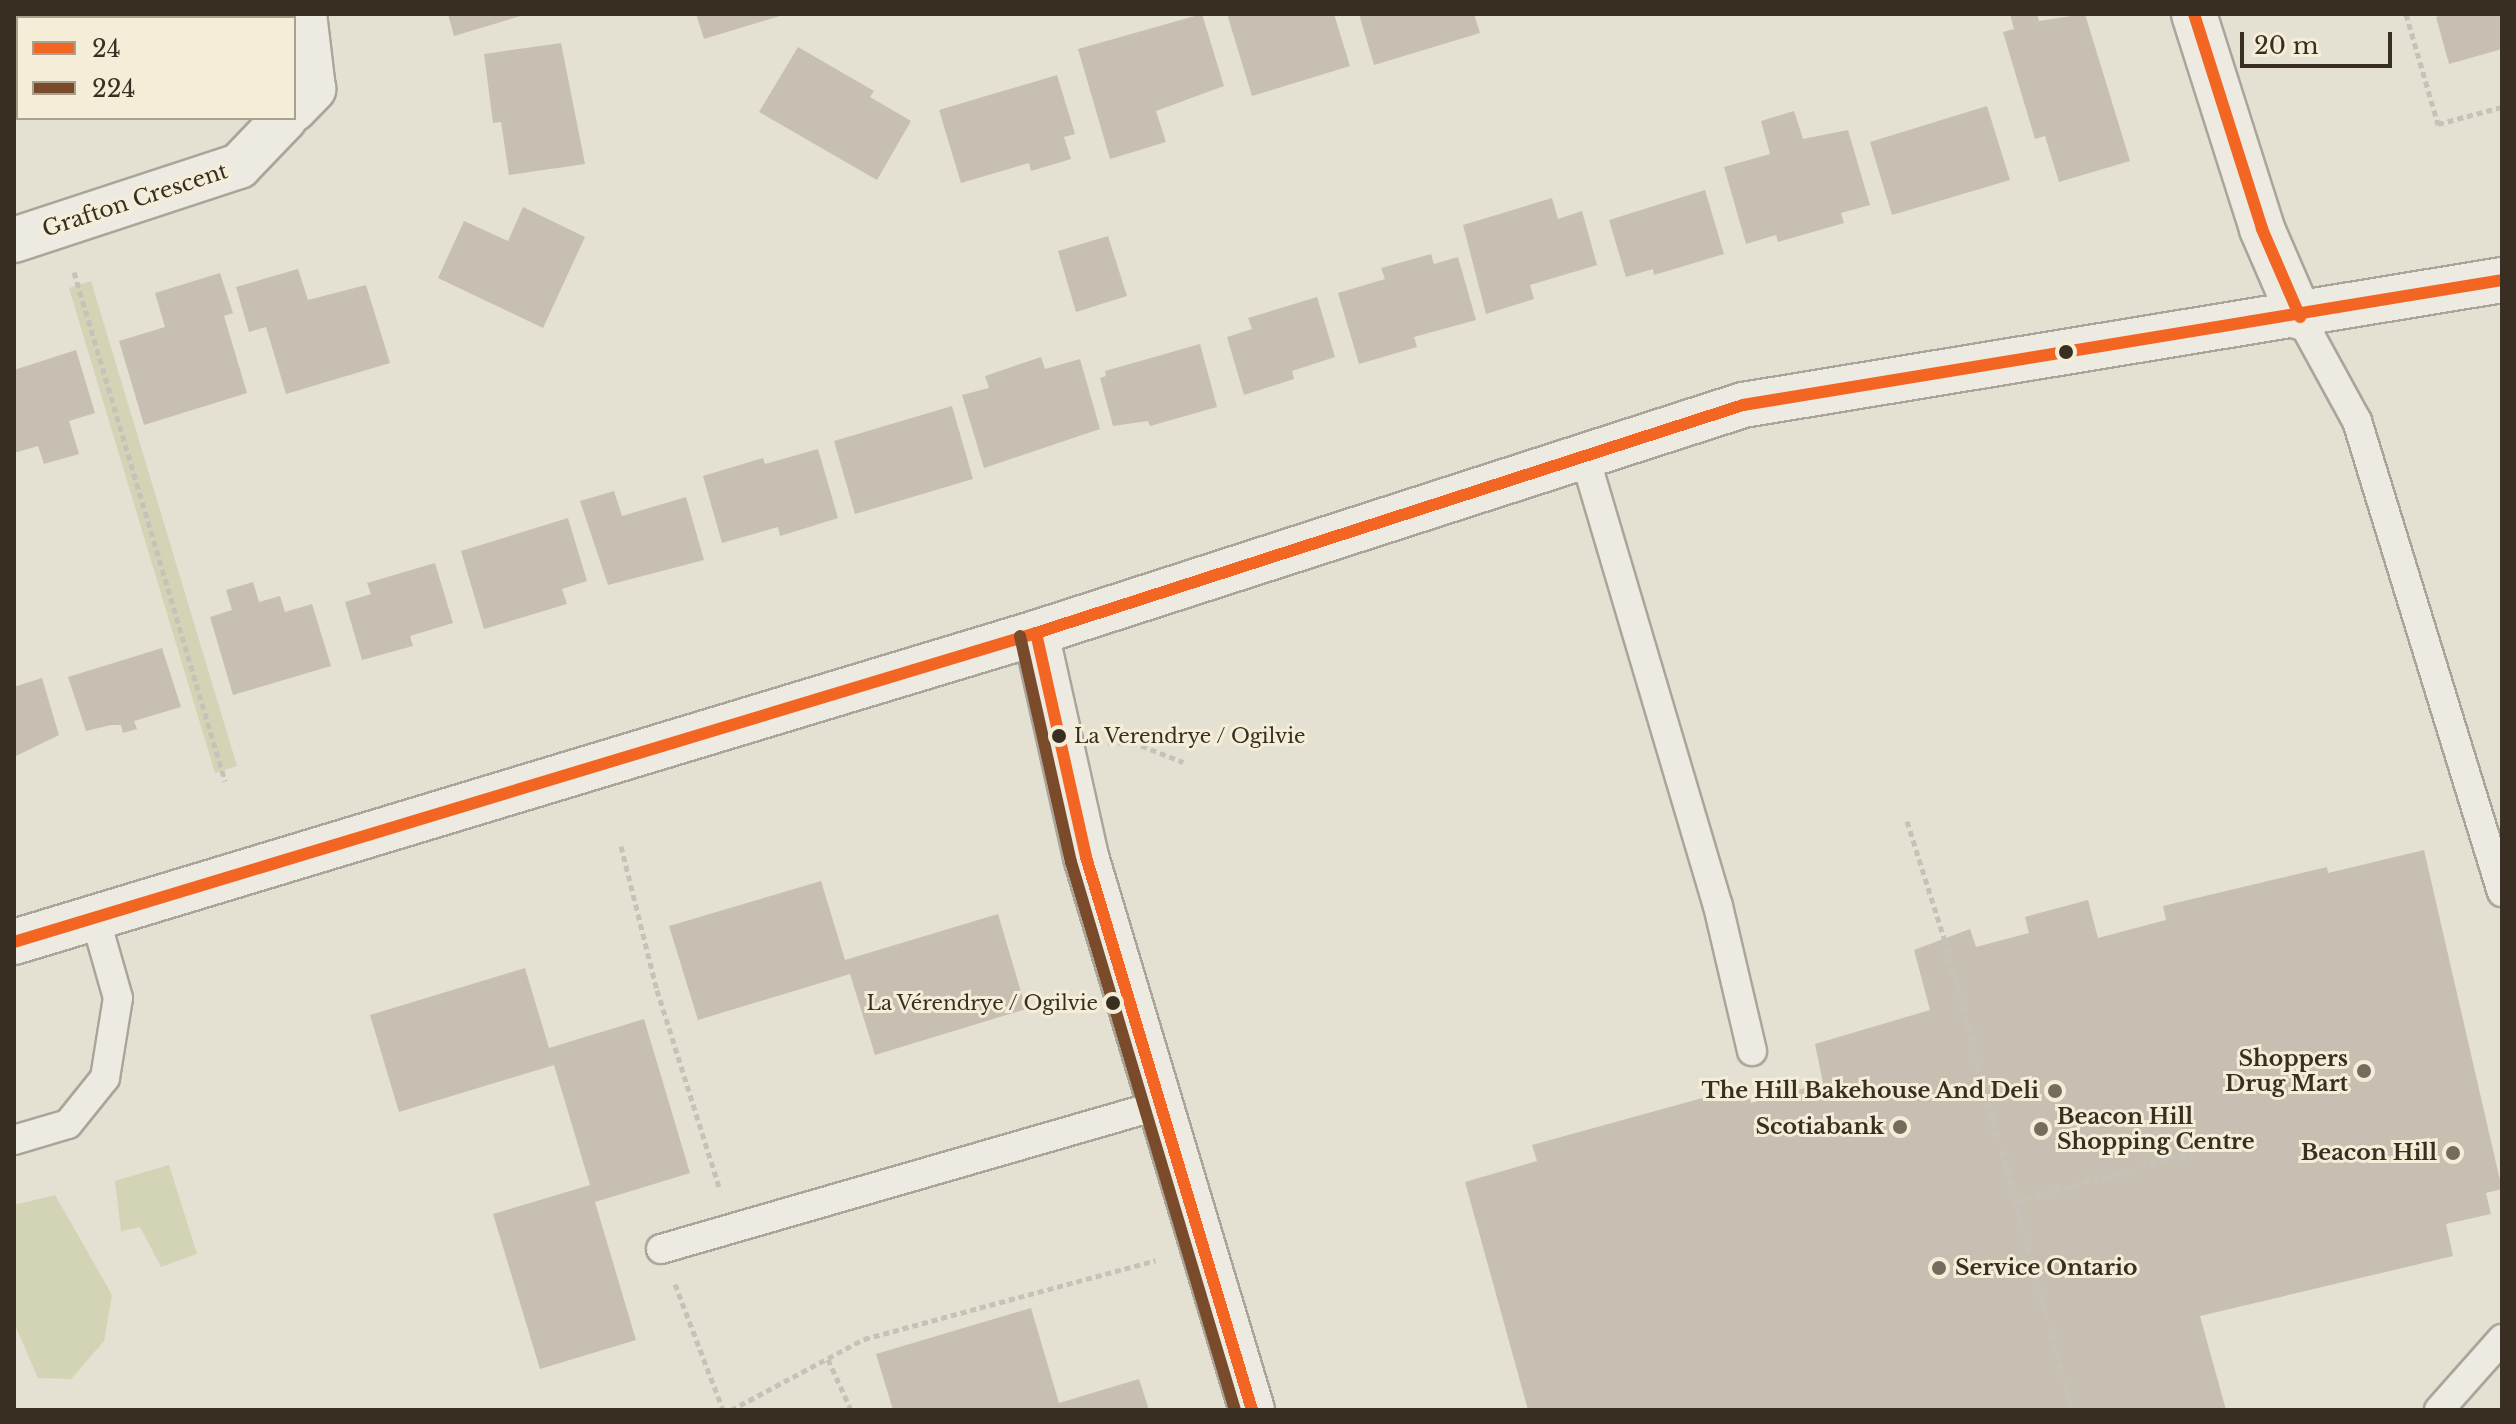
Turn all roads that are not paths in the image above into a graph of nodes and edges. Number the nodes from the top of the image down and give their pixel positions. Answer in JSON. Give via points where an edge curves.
{"nodes":[{"id":1,"x":304,"y":14,"type":"edge"},
{"id":2,"x":2194,"y":14,"type":"edge"},
{"id":3,"x":296,"y":107,"type":"edge"},
{"id":4,"x":283,"y":120,"type":"edge"},
{"id":5,"x":14,"y":240,"type":"edge"},
{"id":6,"x":2502,"y":280,"type":"edge"},
{"id":7,"x":2300,"y":317,"type":"junction"},
{"id":8,"x":1584,"y":454,"type":"junction"},
{"id":9,"x":1036,"y":633,"type":"junction"},
{"id":10,"x":2502,"y":892,"type":"edge"},
{"id":11,"x":95,"y":917,"type":"junction"},
{"id":12,"x":14,"y":942,"type":"edge"},
{"id":13,"x":1752,"y":1051,"type":"dead end"},
{"id":14,"x":1160,"y":1105,"type":"junction"},
{"id":15,"x":14,"y":1140,"type":"edge"},
{"id":16,"x":661,"y":1249,"type":"road end"},
{"id":17,"x":2502,"y":1339,"type":"edge"},
{"id":18,"x":1252,"y":1410,"type":"edge"},
{"id":19,"x":2439,"y":1410,"type":"edge"}],
"edges":[{"from":1,"to":3,"type":"street","via":[[313,89]]},
{"from":2,"to":7,"type":"street","via":[[2262,229]]},
{"from":4,"to":5,"type":"street","name":"Grafton Crescent","via":[[239,166]]},
{"from":6,"to":7,"type":"street"},
{"from":7,"to":8,"type":"street","via":[[2244,320],[1743,405]]},
{"from":7,"to":10,"type":"lane","via":[[2357,421]]},
{"from":8,"to":9,"type":"street"},
{"from":8,"to":13,"type":"lane","via":[[1718,906]]},
{"from":9,"to":11,"type":"street"},
{"from":9,"to":14,"type":"street","via":[[1086,857]]},
{"from":11,"to":12,"type":"street"},
{"from":11,"to":15,"type":"lane","via":[[118,998],[105,1078],[68,1124]]},
{"from":14,"to":16,"type":"lane"},
{"from":14,"to":18,"type":"street"},
{"from":17,"to":19,"type":"lane"}]}
